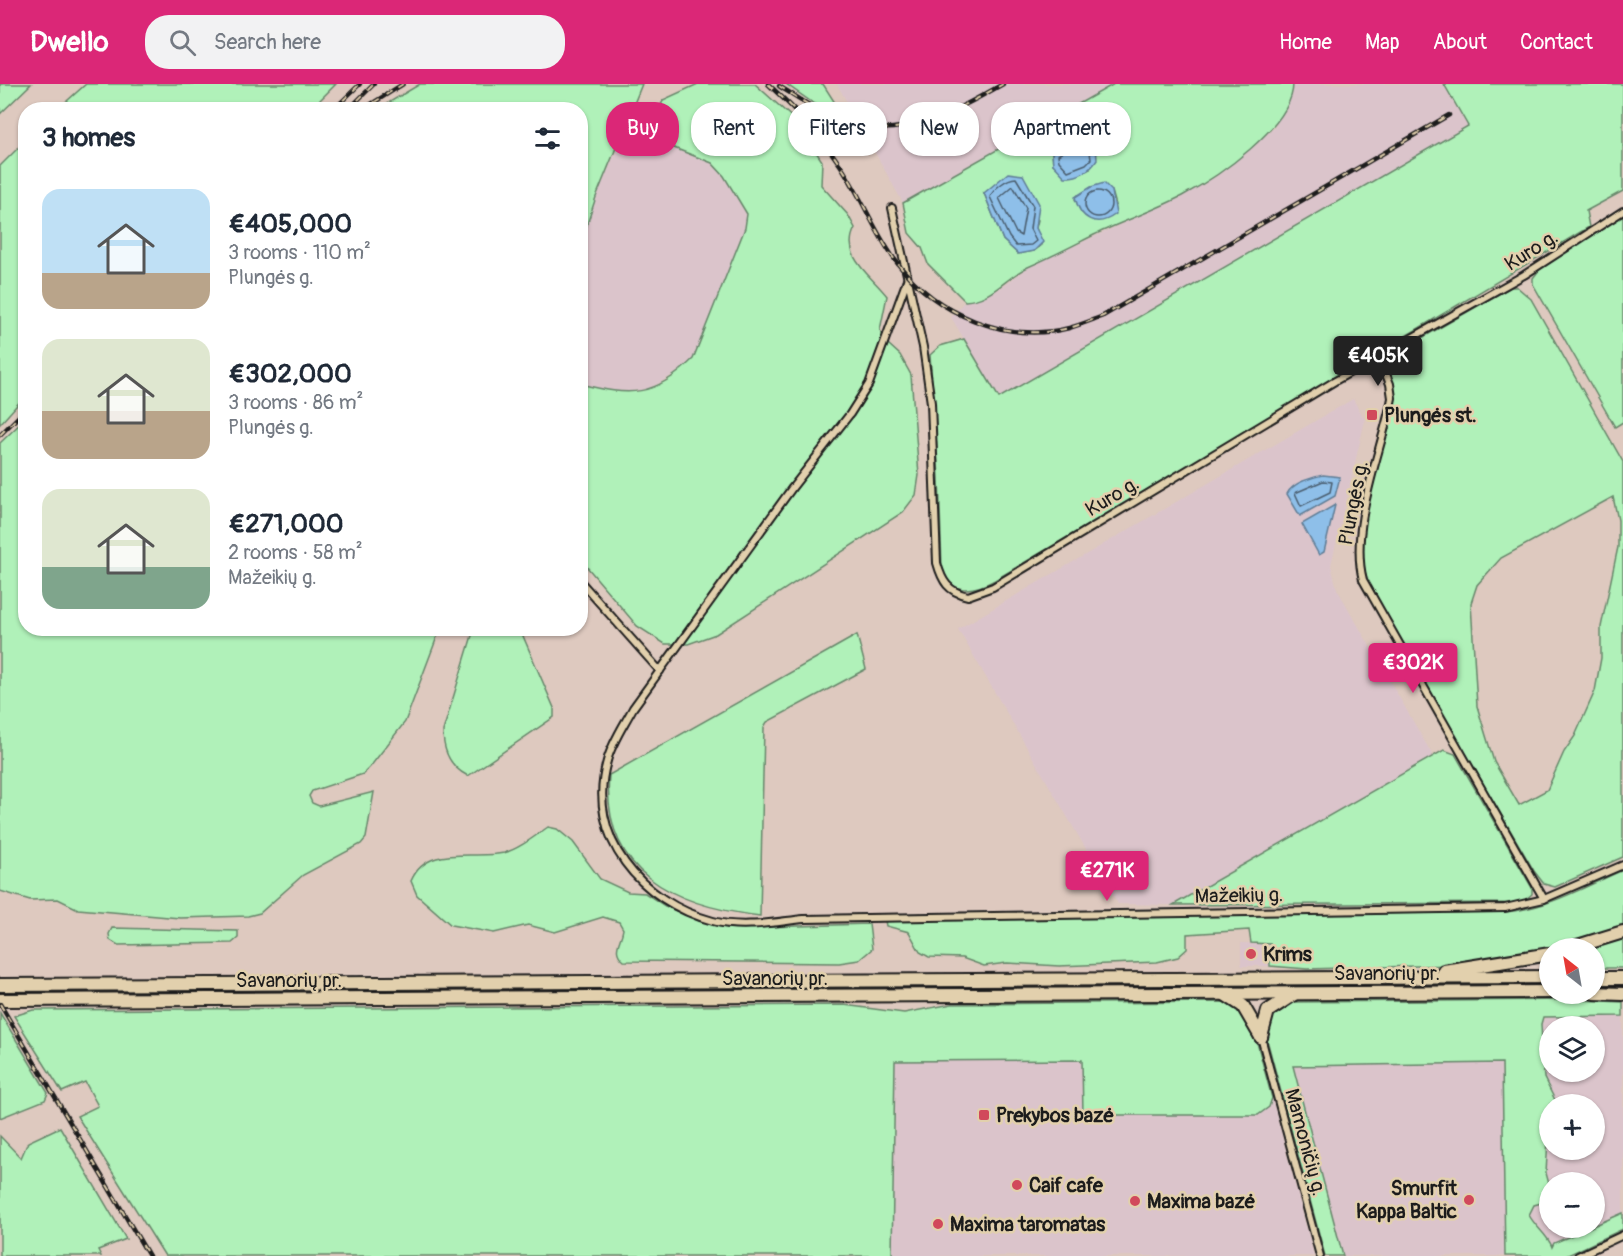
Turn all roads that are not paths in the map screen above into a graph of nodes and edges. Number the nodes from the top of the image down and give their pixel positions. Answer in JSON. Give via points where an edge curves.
{"nodes":[{"id":1,"x":892,"y":208,"type":"dead end"},
{"id":2,"x":1623,"y":212,"type":"edge"},
{"id":3,"x":907,"y":280,"type":"junction"},
{"id":4,"x":1378,"y":357,"type":"junction"},
{"id":5,"x":588,"y":590,"type":"edge"},
{"id":6,"x":660,"y":671,"type":"junction"},
{"id":7,"x":1623,"y":865,"type":"edge"},
{"id":8,"x":1544,"y":899,"type":"junction"},
{"id":9,"x":1623,"y":932,"type":"edge"},
{"id":10,"x":1604,"y":938,"type":"edge"},
{"id":11,"x":1539,"y":956,"type":"edge"},
{"id":12,"x":1539,"y":977,"type":"edge"},
{"id":13,"x":1390,"y":978,"type":"junction"},
{"id":14,"x":1605,"y":978,"type":"edge"},
{"id":15,"x":1623,"y":978,"type":"edge"},
{"id":16,"x":3,"y":985,"type":"edge"},
{"id":17,"x":1539,"y":992,"type":"edge"},
{"id":18,"x":1295,"y":993,"type":"junction"},
{"id":19,"x":1605,"y":993,"type":"edge"},
{"id":20,"x":1224,"y":994,"type":"junction"},
{"id":21,"x":1623,"y":994,"type":"edge"},
{"id":22,"x":6,"y":1000,"type":"edge"},
{"id":23,"x":1260,"y":1037,"type":"junction"},
{"id":24,"x":1623,"y":1235,"type":"edge"},
{"id":25,"x":1320,"y":1256,"type":"edge"},
{"id":26,"x":1578,"y":1256,"type":"edge"}],
"edges":[{"from":1,"to":3,"type":"street","name":"Kuro g."},
{"from":2,"to":4,"type":"street","name":"Kuro g.","via":[[1524,276]]},
{"from":3,"to":4,"type":"street","name":"Kuro g.","via":[[931,403],[937,562],[948,588],[968,596],[993,587]]},
{"from":3,"to":6,"type":"street","name":"Mažeikių g.","via":[[869,384]]},
{"from":4,"to":8,"type":"street","name":"Plungės g.","via":[[1392,398],[1359,536],[1363,580]]},
{"from":5,"to":6,"type":"street"},
{"from":6,"to":8,"type":"street","name":"Mažeikių g.","via":[[633,708],[614,744],[602,798],[612,842],[640,883],[672,904],[714,921],[744,925],[804,919],[1504,908]]},
{"from":7,"to":8,"type":"street","name":"Mažeikių g."},
{"from":9,"to":10,"type":"highway"},
{"from":11,"to":13,"type":"highway"},
{"from":12,"to":13,"type":"highway","name":"Savanorių pr."},
{"from":13,"to":16,"type":"highway","name":"Savanorių pr."},
{"from":14,"to":15,"type":"highway"},
{"from":17,"to":18,"type":"highway","name":"Savanorių pr."},
{"from":18,"to":20,"type":"highway","name":"Savanorių pr."},
{"from":18,"to":23,"type":"highway","via":[[1268,1011]]},
{"from":19,"to":21,"type":"highway"},
{"from":20,"to":22,"type":"highway","name":"Savanorių pr."},
{"from":20,"to":23,"type":"highway","via":[[1243,1006]]},
{"from":23,"to":25,"type":"street","name":"Mamoničių g."},
{"from":24,"to":26,"type":"street"}]}
